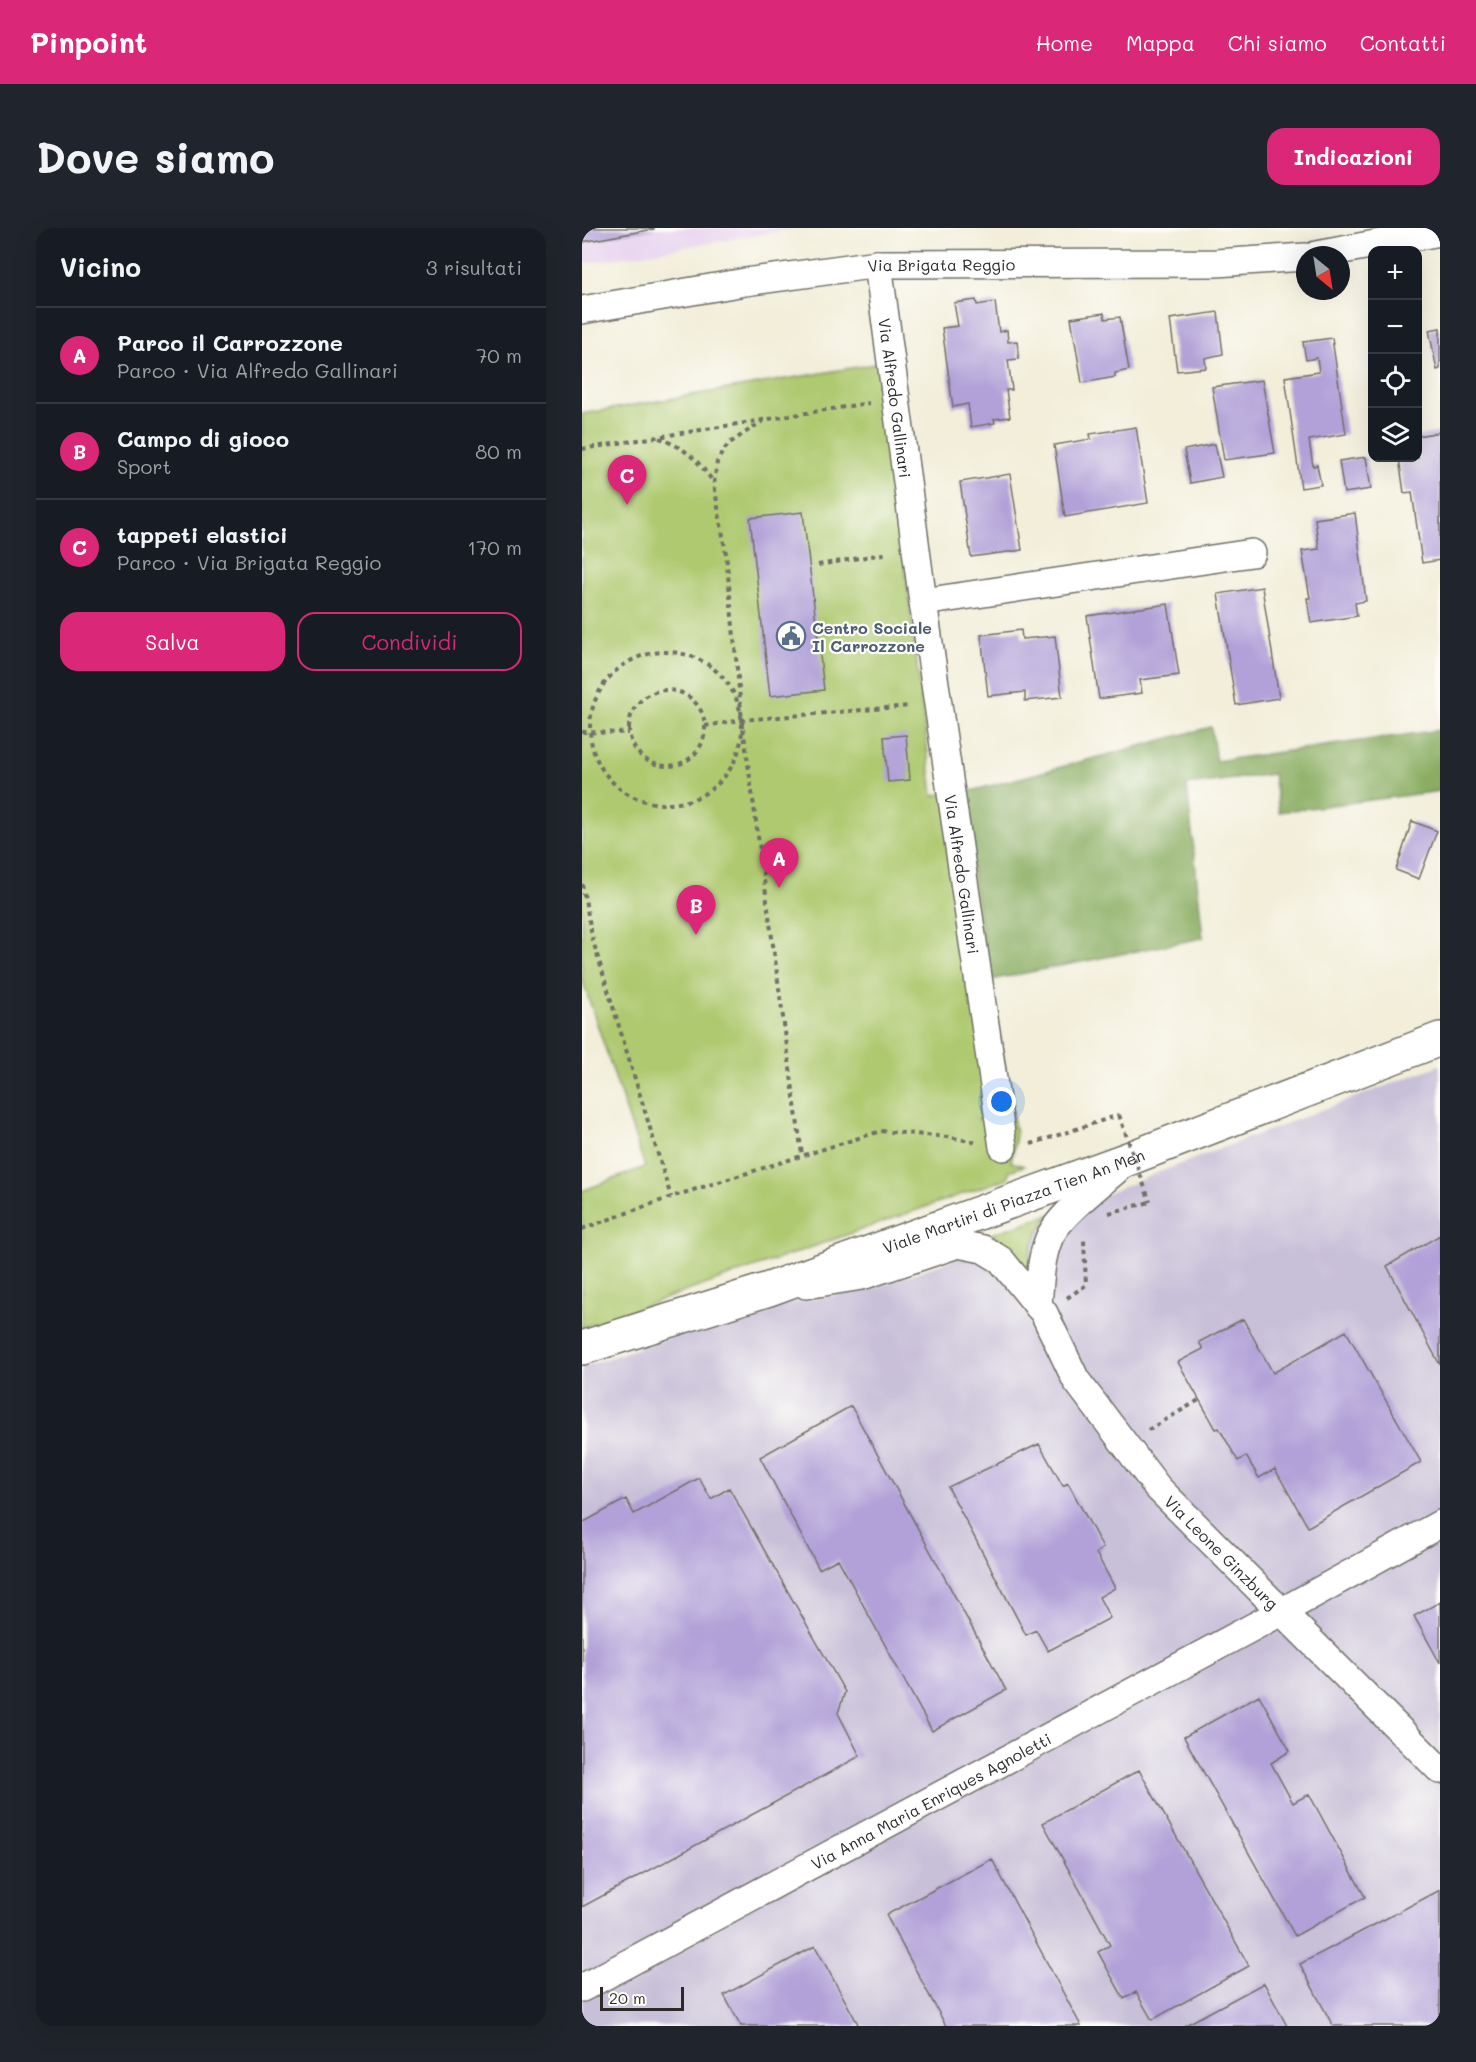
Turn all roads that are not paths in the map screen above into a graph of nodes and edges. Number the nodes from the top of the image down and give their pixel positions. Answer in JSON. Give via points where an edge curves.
{"nodes":[{"id":1,"x":1440,"y":232,"type":"edge"},
{"id":2,"x":1350,"y":249,"type":"edge"},
{"id":3,"x":1296,"y":258,"type":"edge"},
{"id":4,"x":879,"y":264,"type":"junction"},
{"id":5,"x":582,"y":310,"type":"edge"},
{"id":6,"x":1251,"y":553,"type":"dead end"},
{"id":7,"x":923,"y":602,"type":"junction"},
{"id":8,"x":1440,"y":1039,"type":"edge"},
{"id":9,"x":1003,"y":1147,"type":"road end"},
{"id":10,"x":1128,"y":1159,"type":"junction"},
{"id":11,"x":769,"y":1289,"type":"junction"},
{"id":12,"x":1041,"y":1310,"type":"junction"},
{"id":13,"x":582,"y":1348,"type":"edge"},
{"id":14,"x":1440,"y":1524,"type":"edge"},
{"id":15,"x":1281,"y":1612,"type":"junction"},
{"id":16,"x":1440,"y":1770,"type":"edge"},
{"id":17,"x":582,"y":1988,"type":"edge"}],
"edges":[{"from":1,"to":2,"type":"street"},
{"from":3,"to":4,"type":"street","name":"Via Brigata Reggio","via":[[1216,263]]},
{"from":4,"to":5,"type":"street","name":"Via Brigata Reggio"},
{"from":4,"to":7,"type":"street","name":"Via Alfredo Gallinari"},
{"from":6,"to":7,"type":"street"},
{"from":7,"to":9,"type":"street","name":"Via Alfredo Gallinari"},
{"from":8,"to":10,"type":"main road","name":"Viale Martiri di Piazza Tien An Men"},
{"from":10,"to":11,"type":"main road","name":"Viale Martiri di Piazza Tien An Men"},
{"from":10,"to":12,"type":"street","via":[[1065,1217],[1048,1239],[1041,1268]]},
{"from":11,"to":12,"type":"street","name":"Via Leone Ginzburg","via":[[862,1276],[958,1244],[983,1249],[1001,1260]]},
{"from":11,"to":13,"type":"main road","name":"Viale Martiri di Piazza Tien An Men"},
{"from":12,"to":15,"type":"street","name":"Via Leone Ginzburg","via":[[1076,1380],[1158,1488]]},
{"from":14,"to":15,"type":"street","name":"Via Anna Maria Enriques Agnoletti"},
{"from":15,"to":16,"type":"street","name":"Via Leone Ginzburg"},
{"from":15,"to":17,"type":"street","name":"Via Anna Maria Enriques Agnoletti"}]}
